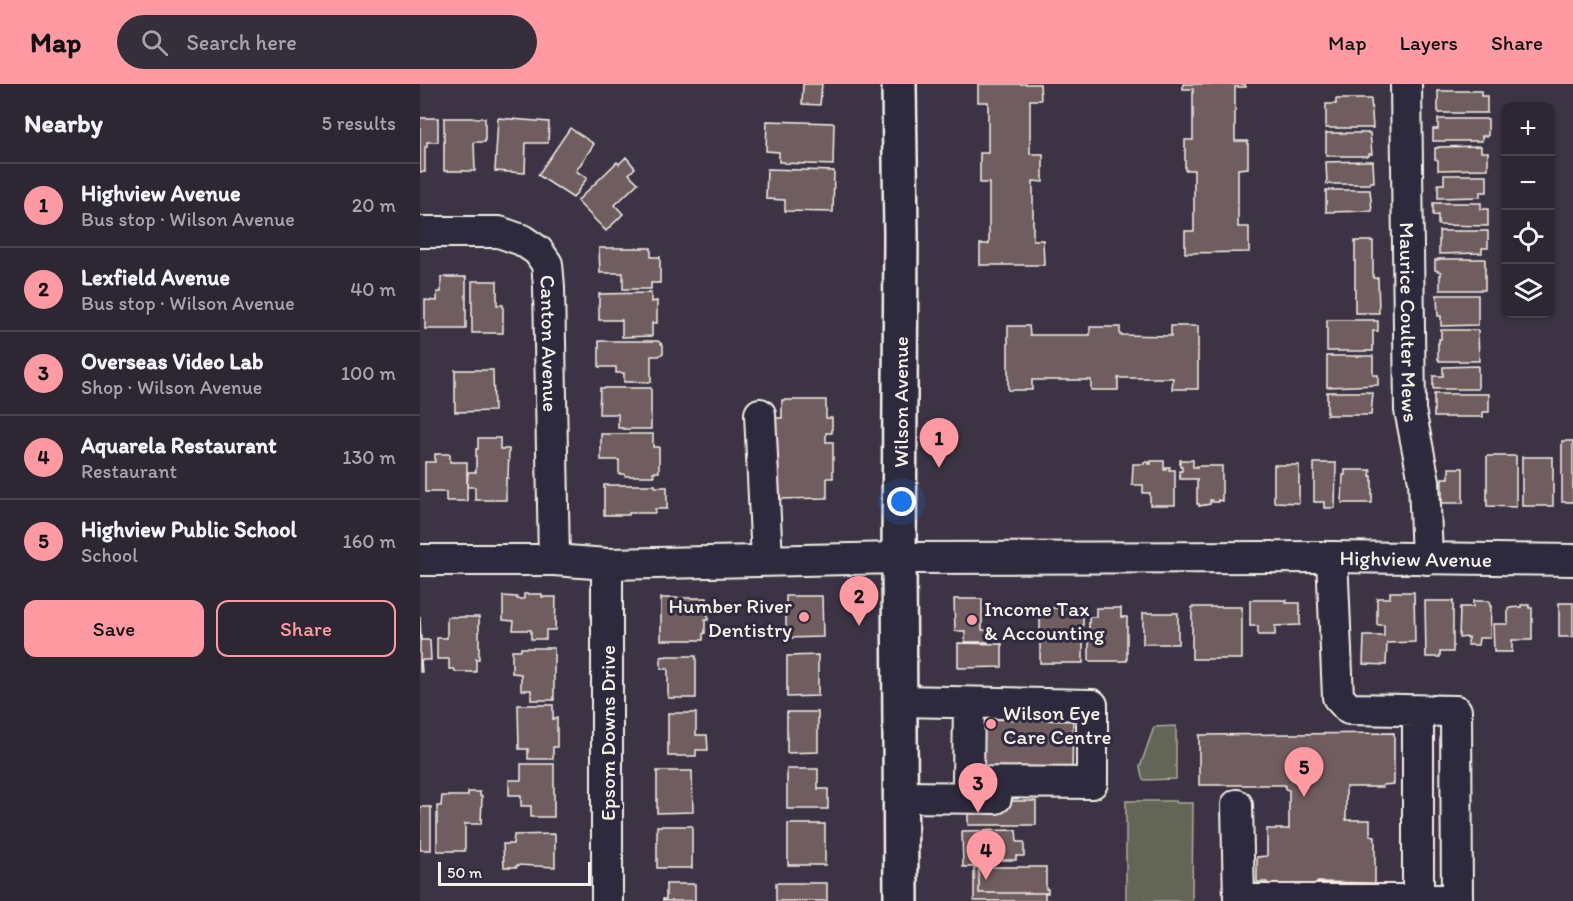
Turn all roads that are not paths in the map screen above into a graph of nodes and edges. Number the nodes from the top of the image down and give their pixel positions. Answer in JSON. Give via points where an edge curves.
{"nodes":[{"id":1,"x":899,"y":84,"type":"edge"},
{"id":2,"x":1406,"y":84,"type":"edge"},
{"id":3,"x":420,"y":232,"type":"edge"},
{"id":4,"x":760,"y":414,"type":"dead end"},
{"id":5,"x":1332,"y":557,"type":"junction"},
{"id":6,"x":899,"y":558,"type":"junction"},
{"id":7,"x":1427,"y":558,"type":"junction"},
{"id":8,"x":420,"y":560,"type":"edge"},
{"id":9,"x":554,"y":560,"type":"junction"},
{"id":10,"x":1573,"y":560,"type":"edge"},
{"id":11,"x":767,"y":561,"type":"junction"},
{"id":12,"x":607,"y":564,"type":"junction"},
{"id":13,"x":900,"y":701,"type":"junction"},
{"id":14,"x":969,"y":703,"type":"junction"},
{"id":15,"x":1418,"y":711,"type":"junction"},
{"id":16,"x":901,"y":797,"type":"junction"},
{"id":17,"x":1107,"y":799,"type":"dead end"},
{"id":18,"x":1237,"y":804,"type":"dead end"},
{"id":19,"x":1418,"y":900,"type":"edge"},
{"id":20,"x":607,"y":901,"type":"edge"},
{"id":21,"x":901,"y":901,"type":"edge"}],
"edges":[{"from":1,"to":6,"type":"main road","name":"Wilson Avenue"},
{"from":2,"to":7,"type":"street","name":"Maurice Coulter Mews","via":[[1410,410],[1424,481]]},
{"from":3,"to":9,"type":"street","name":"Canton Avenue","via":[[499,232],[522,240],[538,251],[547,264]]},
{"from":4,"to":11,"type":"street"},
{"from":5,"to":6,"type":"street","name":"Highview Avenue"},
{"from":5,"to":7,"type":"street","name":"Highview Avenue"},
{"from":5,"to":15,"type":"street","via":[[1338,697],[1349,709]]},
{"from":6,"to":11,"type":"street","name":"Highview Avenue"},
{"from":6,"to":13,"type":"main road","name":"Wilson Avenue"},
{"from":7,"to":10,"type":"street","name":"Highview Avenue"},
{"from":8,"to":9,"type":"street","name":"Highview Avenue"},
{"from":9,"to":12,"type":"street","name":"Highview Avenue"},
{"from":11,"to":12,"type":"street","name":"Highview Avenue"},
{"from":12,"to":20,"type":"street","name":"Epsom Downs Drive"},
{"from":13,"to":14,"type":"street"},
{"from":13,"to":16,"type":"main road","name":"Wilson Avenue"},
{"from":14,"to":14,"type":"street","via":[[1092,705],[1092,783],[968,782]]},
{"from":15,"to":19,"type":"street"},
{"from":15,"to":19,"type":"street","via":[[1456,711],[1457,900]]},
{"from":16,"to":17,"type":"street"},
{"from":16,"to":21,"type":"main road","name":"Wilson Avenue"},
{"from":18,"to":19,"type":"street","via":[[1239,900]]}]}
